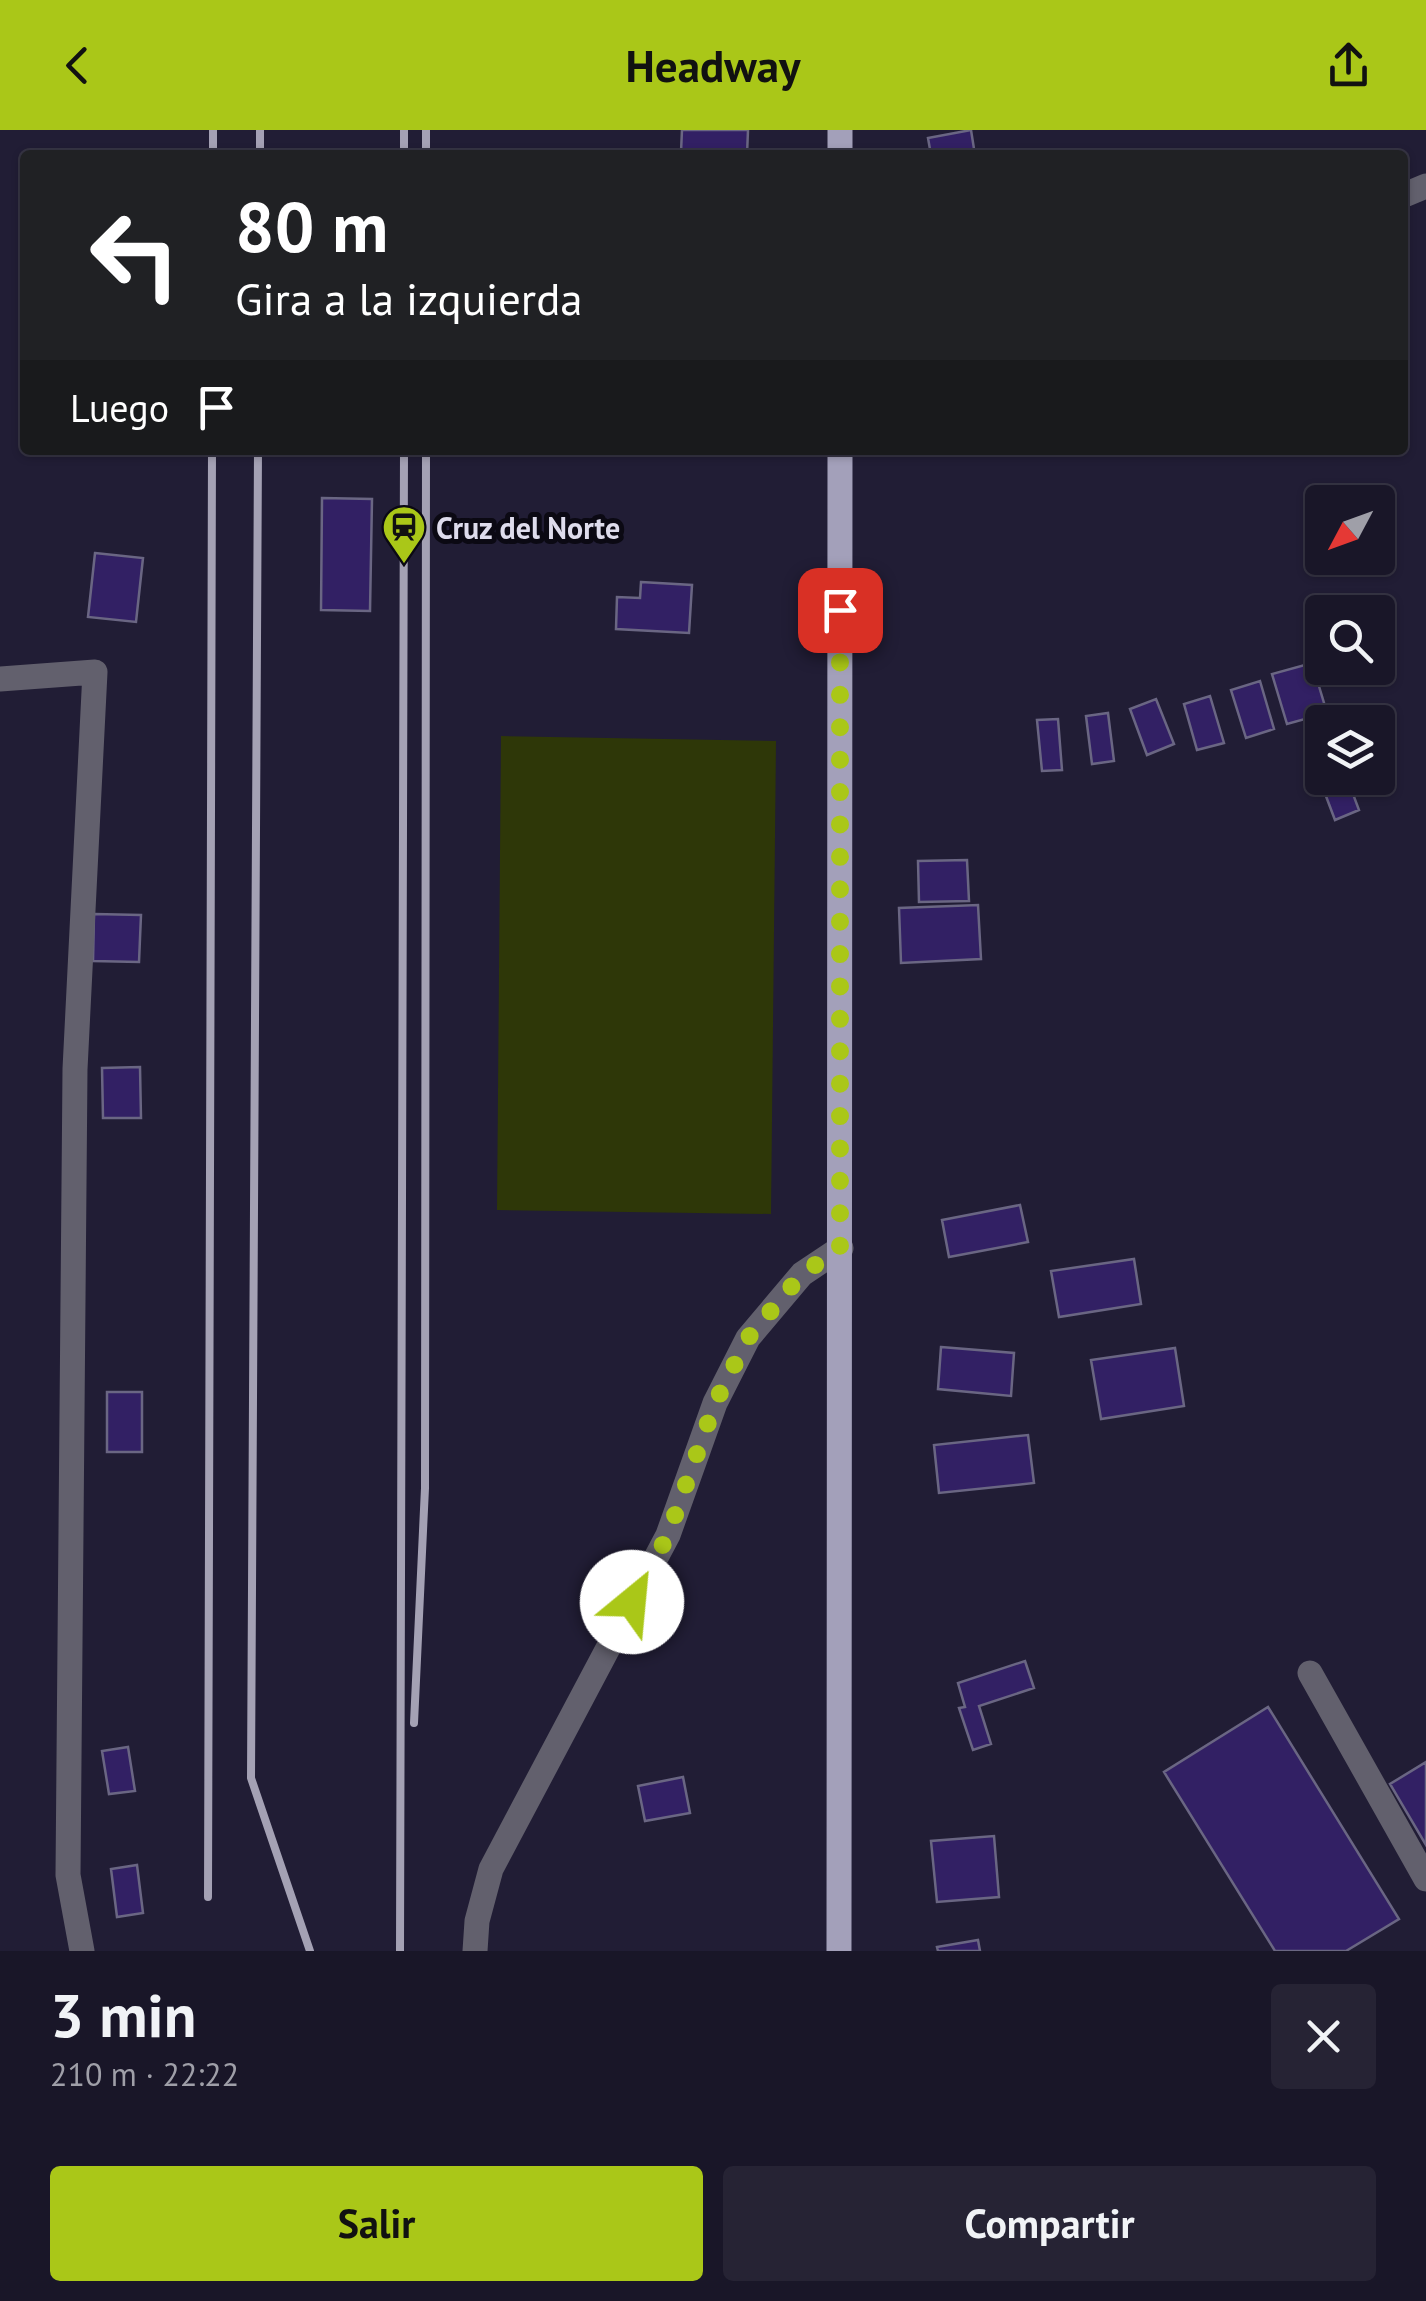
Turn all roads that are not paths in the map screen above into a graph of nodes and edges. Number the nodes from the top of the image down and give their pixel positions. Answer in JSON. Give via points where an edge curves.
{"nodes":[{"id":1,"x":840,"y":455,"type":"edge"},
{"id":2,"x":0,"y":678,"type":"edge"},
{"id":3,"x":840,"y":1248,"type":"junction"},
{"id":4,"x":1310,"y":1672,"type":"dead end"},
{"id":5,"x":1426,"y":1878,"type":"edge"},
{"id":6,"x":82,"y":1951,"type":"edge"},
{"id":7,"x":475,"y":1951,"type":"edge"},
{"id":8,"x":839,"y":1951,"type":"edge"}],
"edges":[{"from":1,"to":3,"type":"main road"},
{"from":2,"to":6,"type":"street","via":[[94,672],[75,1069],[68,1875]]},
{"from":3,"to":7,"type":"street","via":[[802,1274],[748,1338],[715,1403],[668,1535],[491,1869]]},
{"from":3,"to":8,"type":"main road"},
{"from":4,"to":5,"type":"street"}]}
